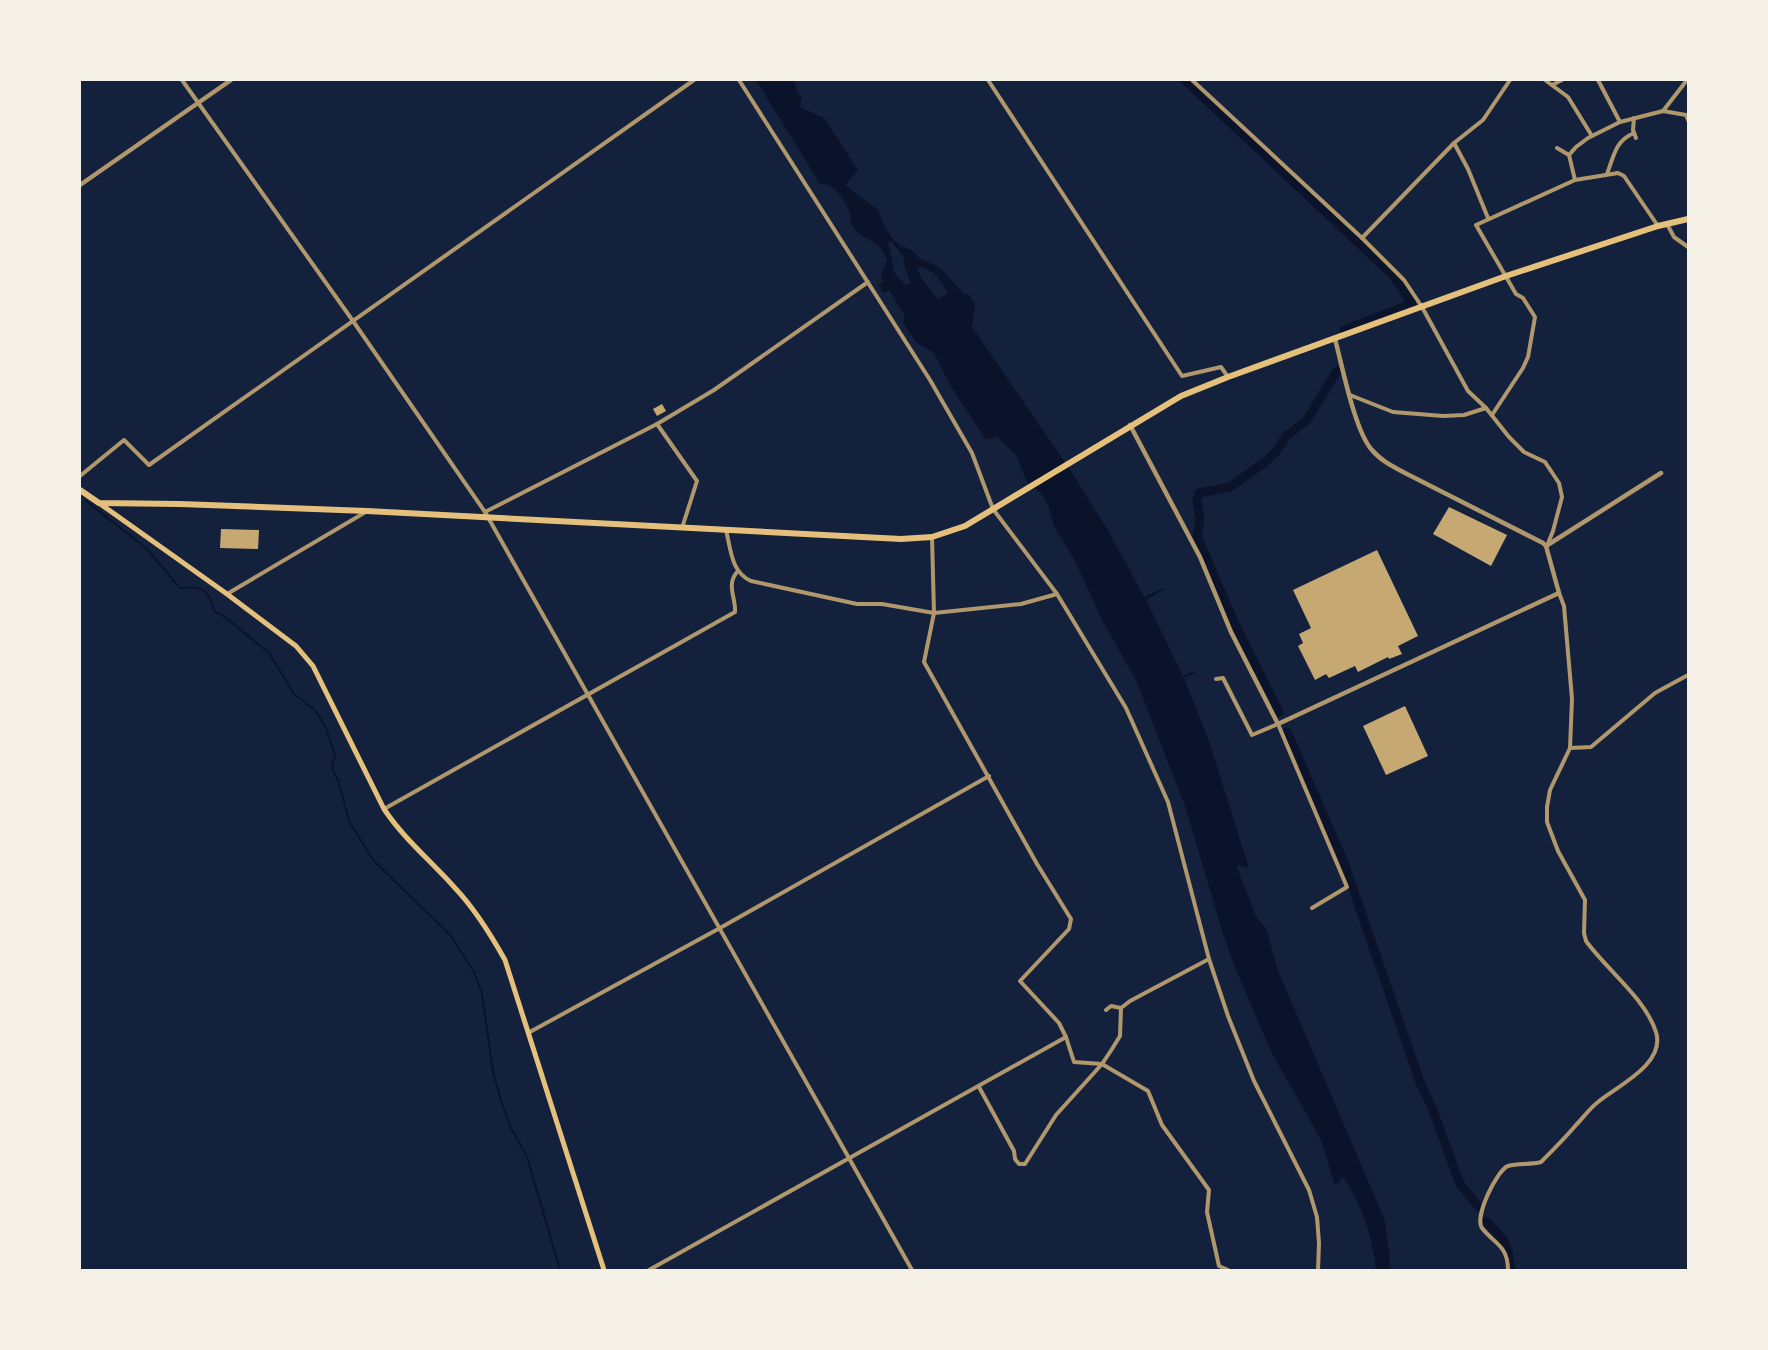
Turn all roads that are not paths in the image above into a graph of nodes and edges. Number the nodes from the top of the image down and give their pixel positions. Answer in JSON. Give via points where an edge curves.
{"nodes":[{"id":1,"x":182,"y":80,"type":"edge"},
{"id":2,"x":231,"y":80,"type":"edge"},
{"id":3,"x":694,"y":80,"type":"edge"},
{"id":4,"x":739,"y":80,"type":"edge"},
{"id":5,"x":988,"y":80,"type":"edge"},
{"id":6,"x":1192,"y":80,"type":"edge"},
{"id":7,"x":1510,"y":80,"type":"edge"},
{"id":8,"x":1545,"y":80,"type":"edge"},
{"id":9,"x":1562,"y":80,"type":"edge"},
{"id":10,"x":1598,"y":80,"type":"edge"},
{"id":11,"x":1687,"y":80,"type":"edge"},
{"id":12,"x":1552,"y":85,"type":"junction"},
{"id":13,"x":198,"y":103,"type":"junction"},
{"id":14,"x":1663,"y":111,"type":"junction"},
{"id":15,"x":1634,"y":118,"type":"junction"},
{"id":16,"x":1689,"y":120,"type":"edge"},
{"id":17,"x":1620,"y":122,"type":"junction"},
{"id":18,"x":1592,"y":136,"type":"junction"},
{"id":19,"x":1454,"y":143,"type":"junction"},
{"id":20,"x":1557,"y":148,"type":"dead end"},
{"id":21,"x":1569,"y":155,"type":"junction"},
{"id":22,"x":1607,"y":174,"type":"junction"},
{"id":23,"x":1575,"y":180,"type":"junction"},
{"id":24,"x":80,"y":185,"type":"edge"},
{"id":25,"x":1488,"y":219,"type":"junction"},
{"id":26,"x":1689,"y":219,"type":"edge"},
{"id":27,"x":1667,"y":224,"type":"junction"},
{"id":28,"x":1658,"y":226,"type":"junction"},
{"id":29,"x":1362,"y":238,"type":"junction"},
{"id":30,"x":1689,"y":247,"type":"edge"},
{"id":31,"x":1506,"y":276,"type":"junction"},
{"id":32,"x":868,"y":282,"type":"junction"},
{"id":33,"x":1422,"y":307,"type":"junction"},
{"id":34,"x":353,"y":321,"type":"junction"},
{"id":35,"x":1335,"y":339,"type":"junction"},
{"id":36,"x":1228,"y":376,"type":"junction"},
{"id":37,"x":1350,"y":395,"type":"junction"},
{"id":38,"x":1486,"y":408,"type":"junction"},
{"id":39,"x":1492,"y":416,"type":"junction"},
{"id":40,"x":657,"y":424,"type":"junction"},
{"id":41,"x":1130,"y":425,"type":"junction"},
{"id":42,"x":1661,"y":473,"type":"dead end"},
{"id":43,"x":80,"y":476,"type":"edge"},
{"id":44,"x":80,"y":490,"type":"edge"},
{"id":45,"x":99,"y":503,"type":"junction"},
{"id":46,"x":995,"y":508,"type":"junction"},
{"id":47,"x":367,"y":511,"type":"junction"},
{"id":48,"x":487,"y":515,"type":"junction"},
{"id":49,"x":682,"y":529,"type":"junction"},
{"id":50,"x":725,"y":530,"type":"junction"},
{"id":51,"x":932,"y":537,"type":"junction"},
{"id":52,"x":1546,"y":546,"type":"junction"},
{"id":53,"x":737,"y":572,"type":"junction"},
{"id":54,"x":1559,"y":592,"type":"junction"},
{"id":55,"x":227,"y":594,"type":"junction"},
{"id":56,"x":1057,"y":594,"type":"junction"},
{"id":57,"x":934,"y":613,"type":"junction"},
{"id":58,"x":1689,"y":675,"type":"edge"},
{"id":59,"x":1216,"y":679,"type":"dead end"},
{"id":60,"x":586,"y":694,"type":"junction"},
{"id":61,"x":1278,"y":724,"type":"junction"},
{"id":62,"x":1570,"y":748,"type":"junction"},
{"id":63,"x":989,"y":776,"type":"junction"},
{"id":64,"x":384,"y":808,"type":"junction"},
{"id":65,"x":1312,"y":908,"type":"dead end"},
{"id":66,"x":720,"y":928,"type":"junction"},
{"id":67,"x":1209,"y":959,"type":"junction"},
{"id":68,"x":1121,"y":1008,"type":"junction"},
{"id":69,"x":1106,"y":1010,"type":"dead end"},
{"id":70,"x":528,"y":1033,"type":"junction"},
{"id":71,"x":1066,"y":1037,"type":"junction"},
{"id":72,"x":1102,"y":1064,"type":"junction"},
{"id":73,"x":979,"y":1087,"type":"junction"},
{"id":74,"x":849,"y":1158,"type":"junction"},
{"id":75,"x":604,"y":1270,"type":"edge"},
{"id":76,"x":649,"y":1270,"type":"edge"},
{"id":77,"x":912,"y":1270,"type":"edge"},
{"id":78,"x":1228,"y":1270,"type":"edge"},
{"id":79,"x":1318,"y":1270,"type":"edge"},
{"id":80,"x":1508,"y":1270,"type":"edge"}],
"edges":[{"from":1,"to":13,"type":"street"},
{"from":2,"to":13,"type":"street"},
{"from":3,"to":34,"type":"street"},
{"from":4,"to":32,"type":"street"},
{"from":5,"to":36,"type":"street","via":[[1182,376],[1221,367]]},
{"from":6,"to":29,"type":"street"},
{"from":7,"to":19,"type":"street","via":[[1483,120]]},
{"from":8,"to":12,"type":"street"},
{"from":9,"to":12,"type":"street"},
{"from":10,"to":17,"type":"street"},
{"from":11,"to":14,"type":"street"},
{"from":12,"to":18,"type":"street","via":[[1568,97]]},
{"from":13,"to":24,"type":"street"},
{"from":13,"to":34,"type":"street"},
{"from":14,"to":15,"type":"street"},
{"from":14,"to":16,"type":"street","via":[[1686,115]]},
{"from":15,"to":17,"type":"street"},
{"from":15,"to":22,"type":"street","via":[[1635,135],[1624,137],[1619,143]]},
{"from":17,"to":18,"type":"street"},
{"from":18,"to":21,"type":"street"},
{"from":19,"to":25,"type":"street"},
{"from":19,"to":29,"type":"street"},
{"from":20,"to":21,"type":"street"},
{"from":21,"to":23,"type":"street"},
{"from":22,"to":23,"type":"street"},
{"from":22,"to":28,"type":"street","via":[[1624,176]]},
{"from":23,"to":25,"type":"street"},
{"from":25,"to":31,"type":"street","via":[[1476,225]]},
{"from":26,"to":27,"type":"main road"},
{"from":27,"to":28,"type":"main road"},
{"from":27,"to":30,"type":"street","via":[[1674,237]]},
{"from":28,"to":31,"type":"main road"},
{"from":29,"to":33,"type":"street","via":[[1404,280]]},
{"from":31,"to":33,"type":"main road"},
{"from":31,"to":39,"type":"street","via":[[1535,317],[1528,357]]},
{"from":32,"to":40,"type":"street","via":[[714,390]]},
{"from":32,"to":46,"type":"street","via":[[972,453]]},
{"from":33,"to":35,"type":"main road"},
{"from":33,"to":38,"type":"street","via":[[1468,392]]},
{"from":34,"to":43,"type":"street","via":[[149,465],[124,440]]},
{"from":34,"to":48,"type":"street"},
{"from":35,"to":36,"type":"main road"},
{"from":35,"to":37,"type":"street"},
{"from":36,"to":41,"type":"main road","via":[[1181,396]]},
{"from":37,"to":38,"type":"street","via":[[1393,412],[1443,416]]},
{"from":37,"to":52,"type":"street","via":[[1365,442],[1373,452]]},
{"from":38,"to":39,"type":"street"},
{"from":39,"to":52,"type":"street","via":[[1524,452],[1545,462],[1559,483],[1562,497]]},
{"from":40,"to":48,"type":"street"},
{"from":40,"to":49,"type":"street","via":[[697,481]]},
{"from":41,"to":46,"type":"main road"},
{"from":41,"to":61,"type":"street","via":[[1200,557],[1231,632]]},
{"from":42,"to":52,"type":"street"},
{"from":44,"to":45,"type":"main road"},
{"from":45,"to":47,"type":"main road"},
{"from":45,"to":55,"type":"main road"},
{"from":46,"to":51,"type":"main road","via":[[965,526]]},
{"from":46,"to":56,"type":"street"},
{"from":47,"to":48,"type":"main road"},
{"from":47,"to":55,"type":"street"},
{"from":48,"to":49,"type":"main road"},
{"from":48,"to":60,"type":"street"},
{"from":49,"to":50,"type":"main road"},
{"from":50,"to":51,"type":"main road","via":[[901,539]]},
{"from":50,"to":53,"type":"street"},
{"from":51,"to":57,"type":"street"},
{"from":52,"to":54,"type":"street"},
{"from":53,"to":57,"type":"street","via":[[751,581],[857,604]]},
{"from":53,"to":60,"type":"street","via":[[730,586],[735,612]]},
{"from":54,"to":61,"type":"street"},
{"from":54,"to":62,"type":"street","via":[[1564,606],[1572,699]]},
{"from":55,"to":64,"type":"main road","via":[[296,646],[313,666]]},
{"from":56,"to":57,"type":"street","via":[[1020,604]]},
{"from":56,"to":67,"type":"street","via":[[1126,708],[1168,802]]},
{"from":57,"to":63,"type":"street","via":[[924,662]]},
{"from":58,"to":62,"type":"street","via":[[1655,693],[1591,747]]},
{"from":59,"to":61,"type":"street","via":[[1223,678],[1252,735]]},
{"from":60,"to":64,"type":"street"},
{"from":60,"to":66,"type":"street"},
{"from":61,"to":65,"type":"street","via":[[1347,887]]},
{"from":62,"to":80,"type":"street","via":[[1550,790],[1547,822],[1585,900],[1586,941],[1649,1017],[1658,1042],[1645,1066],[1597,1102],[1541,1162],[1508,1166],[1498,1174],[1480,1222],[1505,1253]]},
{"from":63,"to":66,"type":"street"},
{"from":63,"to":71,"type":"street","via":[[1071,919],[1069,929],[1020,981],[1059,1023]]},
{"from":64,"to":70,"type":"main road","via":[[407,840],[457,889],[494,940],[506,960]]},
{"from":66,"to":70,"type":"street"},
{"from":66,"to":74,"type":"street"},
{"from":67,"to":68,"type":"street"},
{"from":67,"to":79,"type":"street","via":[[1254,1081],[1309,1190],[1317,1217]]},
{"from":68,"to":69,"type":"street","via":[[1111,1006]]},
{"from":68,"to":72,"type":"street","via":[[1120,1036]]},
{"from":70,"to":75,"type":"main road"},
{"from":71,"to":72,"type":"street","via":[[1074,1062]]},
{"from":71,"to":73,"type":"street"},
{"from":72,"to":73,"type":"street","via":[[1056,1115],[1025,1164],[1015,1159],[1014,1150]]},
{"from":72,"to":78,"type":"street","via":[[1148,1091],[1162,1125],[1209,1190],[1207,1212],[1216,1255],[1219,1266]]},
{"from":73,"to":74,"type":"street"},
{"from":74,"to":76,"type":"street"},
{"from":74,"to":77,"type":"street"}]}
